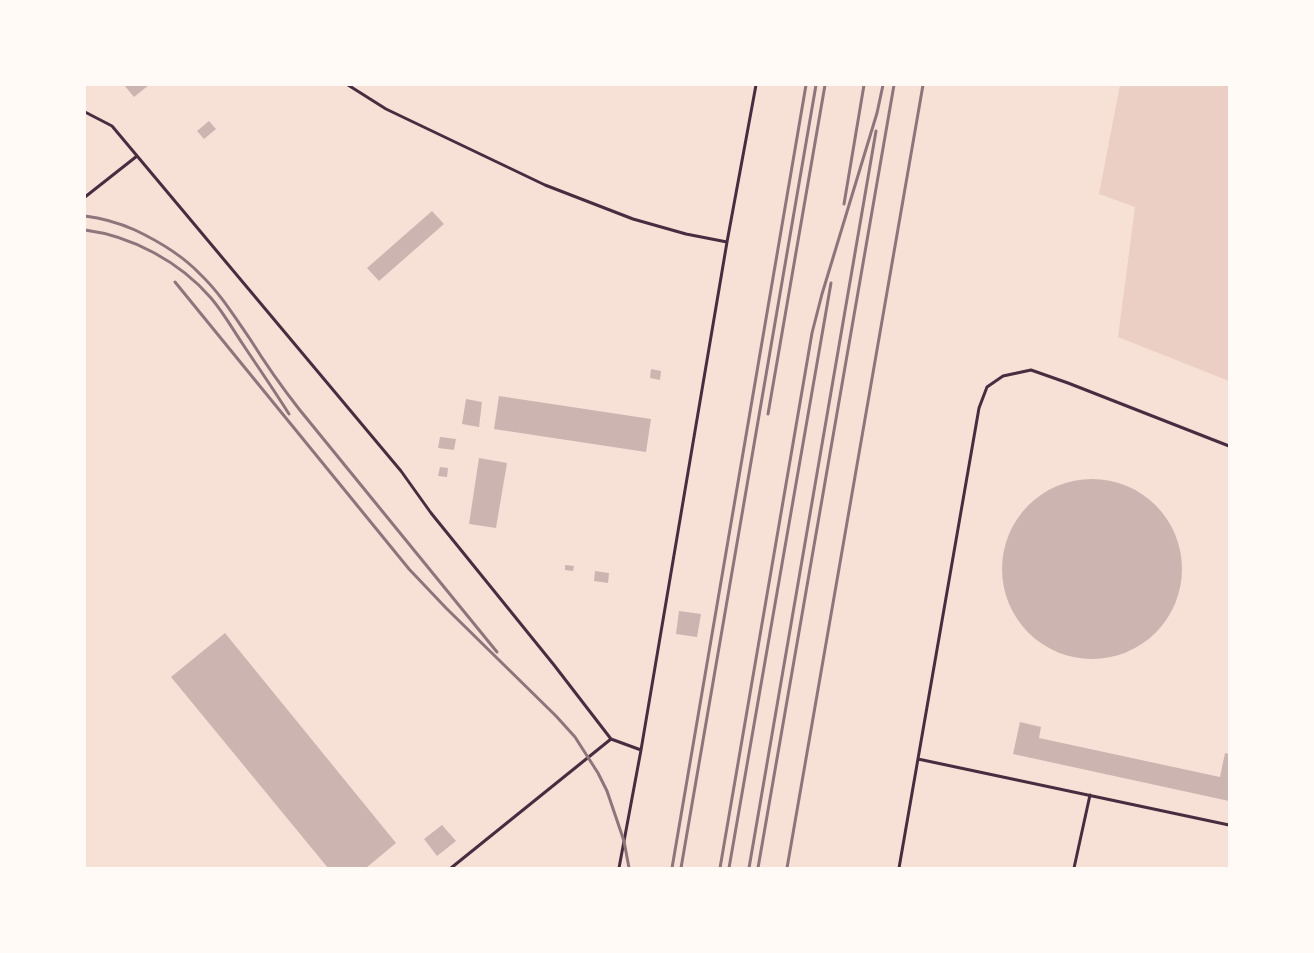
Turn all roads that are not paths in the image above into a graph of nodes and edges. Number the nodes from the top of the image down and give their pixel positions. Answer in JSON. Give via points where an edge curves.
{"nodes":[{"id":1,"x":348,"y":85,"type":"edge"},
{"id":2,"x":756,"y":85,"type":"edge"},
{"id":3,"x":85,"y":112,"type":"edge"},
{"id":4,"x":137,"y":156,"type":"junction"},
{"id":5,"x":85,"y":197,"type":"edge"},
{"id":6,"x":727,"y":242,"type":"junction"},
{"id":7,"x":1229,"y":446,"type":"edge"},
{"id":8,"x":611,"y":739,"type":"junction"},
{"id":9,"x":641,"y":750,"type":"junction"},
{"id":10,"x":918,"y":759,"type":"junction"},
{"id":11,"x":1090,"y":795,"type":"junction"},
{"id":12,"x":1229,"y":825,"type":"edge"},
{"id":13,"x":451,"y":868,"type":"edge"},
{"id":14,"x":619,"y":868,"type":"edge"},
{"id":15,"x":899,"y":868,"type":"edge"},
{"id":16,"x":1074,"y":868,"type":"edge"}],
"edges":[{"from":1,"to":6,"type":"lane","via":[[386,109],[545,185],[633,219]]},
{"from":2,"to":6,"type":"lane"},
{"from":3,"to":4,"type":"lane","via":[[112,126]]},
{"from":4,"to":5,"type":"lane"},
{"from":4,"to":8,"type":"lane","via":[[401,471],[431,513]]},
{"from":6,"to":9,"type":"lane"},
{"from":7,"to":10,"type":"lane","via":[[1031,370],[1003,376],[987,387],[979,408]]},
{"from":8,"to":9,"type":"lane"},
{"from":8,"to":13,"type":"lane"},
{"from":9,"to":14,"type":"lane"},
{"from":10,"to":11,"type":"lane"},
{"from":10,"to":15,"type":"lane"},
{"from":11,"to":12,"type":"lane"},
{"from":11,"to":16,"type":"lane"}]}
